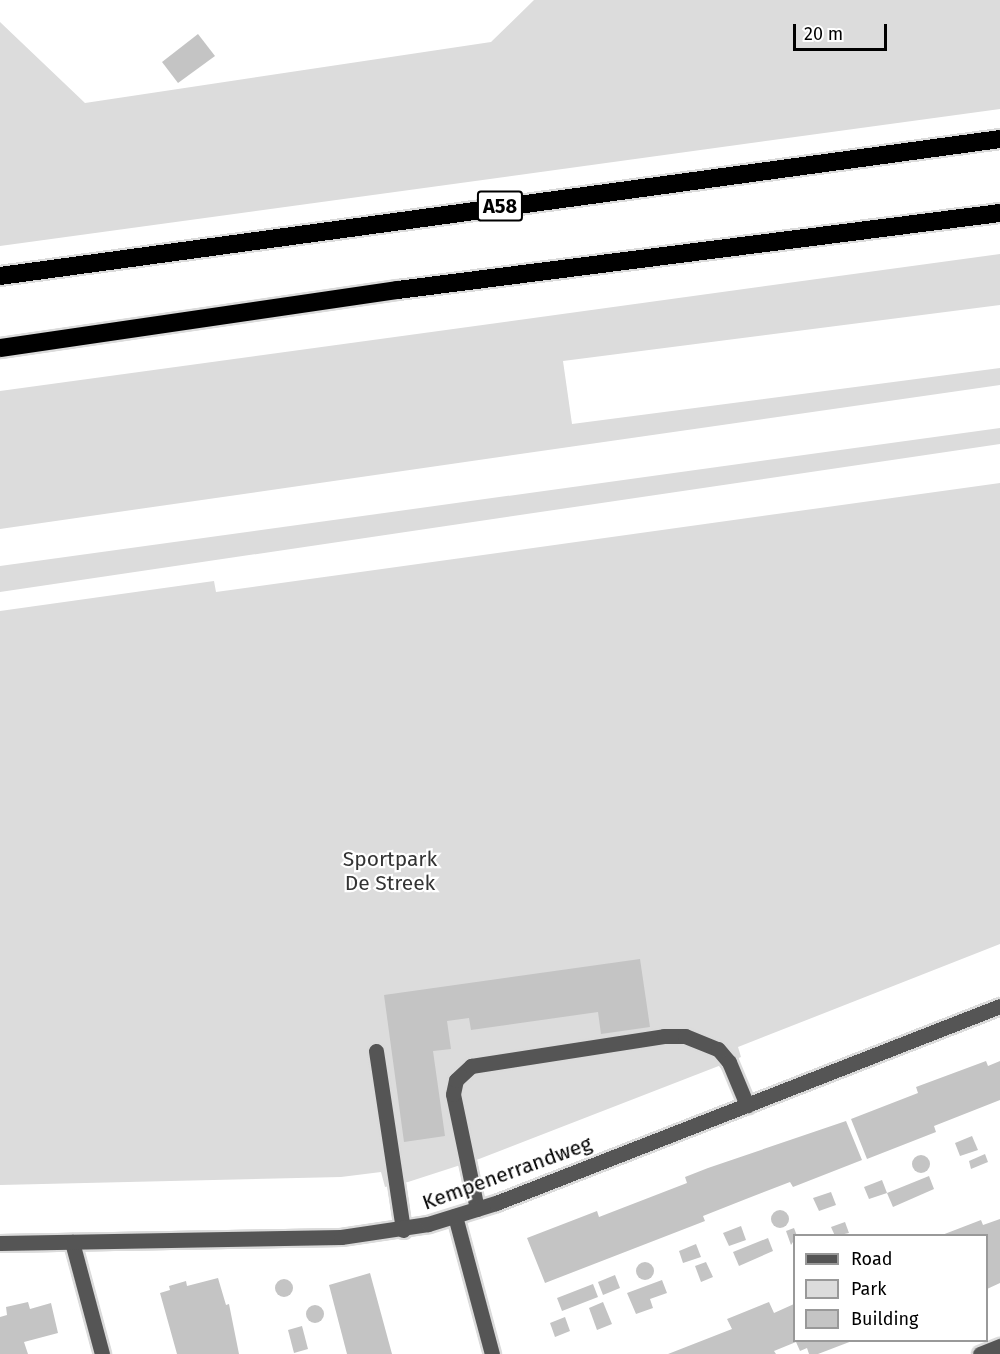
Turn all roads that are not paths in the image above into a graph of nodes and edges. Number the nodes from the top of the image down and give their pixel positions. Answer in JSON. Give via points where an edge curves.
{"nodes":[{"id":1,"x":1000,"y":139,"type":"edge"},
{"id":2,"x":1000,"y":213,"type":"edge"},
{"id":3,"x":0,"y":276,"type":"edge"},
{"id":4,"x":0,"y":348,"type":"edge"},
{"id":5,"x":1000,"y":1006,"type":"edge"},
{"id":6,"x":376,"y":1051,"type":"dead end"},
{"id":7,"x":747,"y":1105,"type":"junction"},
{"id":8,"x":477,"y":1209,"type":"junction"},
{"id":9,"x":455,"y":1216,"type":"junction"},
{"id":10,"x":403,"y":1230,"type":"junction"},
{"id":11,"x":72,"y":1242,"type":"junction"},
{"id":12,"x":0,"y":1243,"type":"edge"},
{"id":13,"x":1000,"y":1346,"type":"edge"},
{"id":14,"x":102,"y":1354,"type":"edge"},
{"id":15,"x":492,"y":1354,"type":"edge"},
{"id":16,"x":980,"y":1354,"type":"edge"}],
"edges":[{"from":1,"to":3,"type":"highway","number":"A58"},
{"from":2,"to":4,"type":"highway","via":[[398,290]]},
{"from":5,"to":7,"type":"street","name":"Kempenerrandweg"},
{"from":6,"to":10,"type":"street"},
{"from":7,"to":8,"type":"street","name":"Kempenerrandweg"},
{"from":7,"to":8,"type":"street","via":[[729,1062],[718,1049],[685,1036],[471,1066],[456,1080],[453,1094]]},
{"from":8,"to":9,"type":"street","name":"Kempenerrandweg"},
{"from":9,"to":10,"type":"street","name":"Kempenerrandweg"},
{"from":9,"to":15,"type":"street"},
{"from":10,"to":11,"type":"street","name":"Kempenerrandweg","via":[[341,1237]]},
{"from":11,"to":12,"type":"street","name":"Kempenerrandweg"},
{"from":11,"to":14,"type":"street"},
{"from":13,"to":16,"type":"street"}]}
